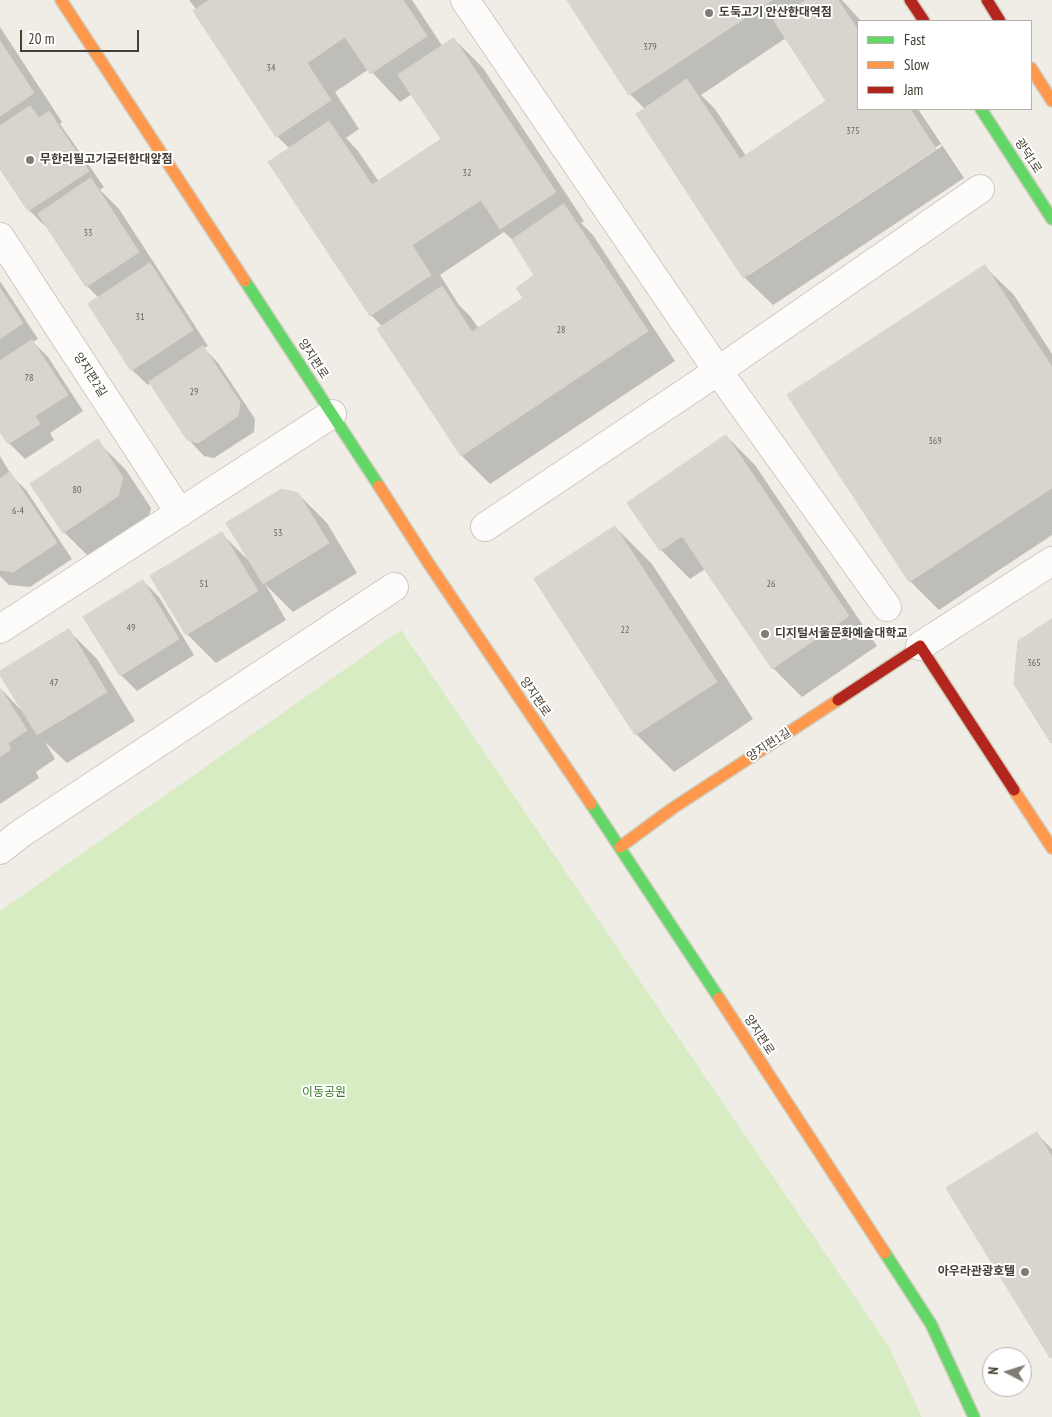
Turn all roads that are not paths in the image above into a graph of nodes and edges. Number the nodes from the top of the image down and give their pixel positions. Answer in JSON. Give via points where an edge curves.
{"nodes":[{"id":1,"x":61,"y":0,"type":"edge"},
{"id":2,"x":465,"y":0,"type":"edge"},
{"id":3,"x":910,"y":0,"type":"edge"},
{"id":4,"x":987,"y":0,"type":"edge"},
{"id":5,"x":923,"y":20,"type":"edge"},
{"id":6,"x":999,"y":20,"type":"edge"},
{"id":7,"x":1032,"y":70,"type":"edge"},
{"id":8,"x":1052,"y":101,"type":"edge"},
{"id":9,"x":982,"y":110,"type":"edge"},
{"id":10,"x":980,"y":189,"type":"dead end"},
{"id":11,"x":1052,"y":219,"type":"edge"},
{"id":12,"x":0,"y":237,"type":"edge"},
{"id":13,"x":718,"y":371,"type":"junction"},
{"id":14,"x":332,"y":414,"type":"junction"},
{"id":15,"x":180,"y":513,"type":"junction"},
{"id":16,"x":485,"y":527,"type":"dead end"},
{"id":17,"x":1052,"y":561,"type":"edge"},
{"id":18,"x":394,"y":586,"type":"dead end"},
{"id":19,"x":887,"y":608,"type":"dead end"},
{"id":20,"x":0,"y":630,"type":"edge"},
{"id":21,"x":920,"y":646,"type":"junction"},
{"id":22,"x":620,"y":847,"type":"junction"},
{"id":23,"x":1052,"y":848,"type":"edge"},
{"id":24,"x":0,"y":850,"type":"edge"},
{"id":25,"x":974,"y":1417,"type":"edge"}],
"edges":[{"from":1,"to":14,"type":"street","name":"양지편로"},
{"from":2,"to":13,"type":"street"},
{"from":3,"to":5,"type":"street"},
{"from":4,"to":6,"type":"street"},
{"from":7,"to":8,"type":"street"},
{"from":9,"to":11,"type":"street","name":"광덕1로"},
{"from":10,"to":13,"type":"street"},
{"from":12,"to":15,"type":"street","name":"양지편2길"},
{"from":13,"to":16,"type":"street"},
{"from":13,"to":19,"type":"street"},
{"from":14,"to":15,"type":"street"},
{"from":14,"to":22,"type":"street","name":"양지편로"},
{"from":15,"to":20,"type":"street"},
{"from":17,"to":21,"type":"street","name":"양지편1길"},
{"from":18,"to":24,"type":"street"},
{"from":21,"to":22,"type":"street","name":"양지편1길","via":[[673,808]]},
{"from":21,"to":23,"type":"street"},
{"from":22,"to":25,"type":"street","name":"양지편로","via":[[931,1324]]}]}
